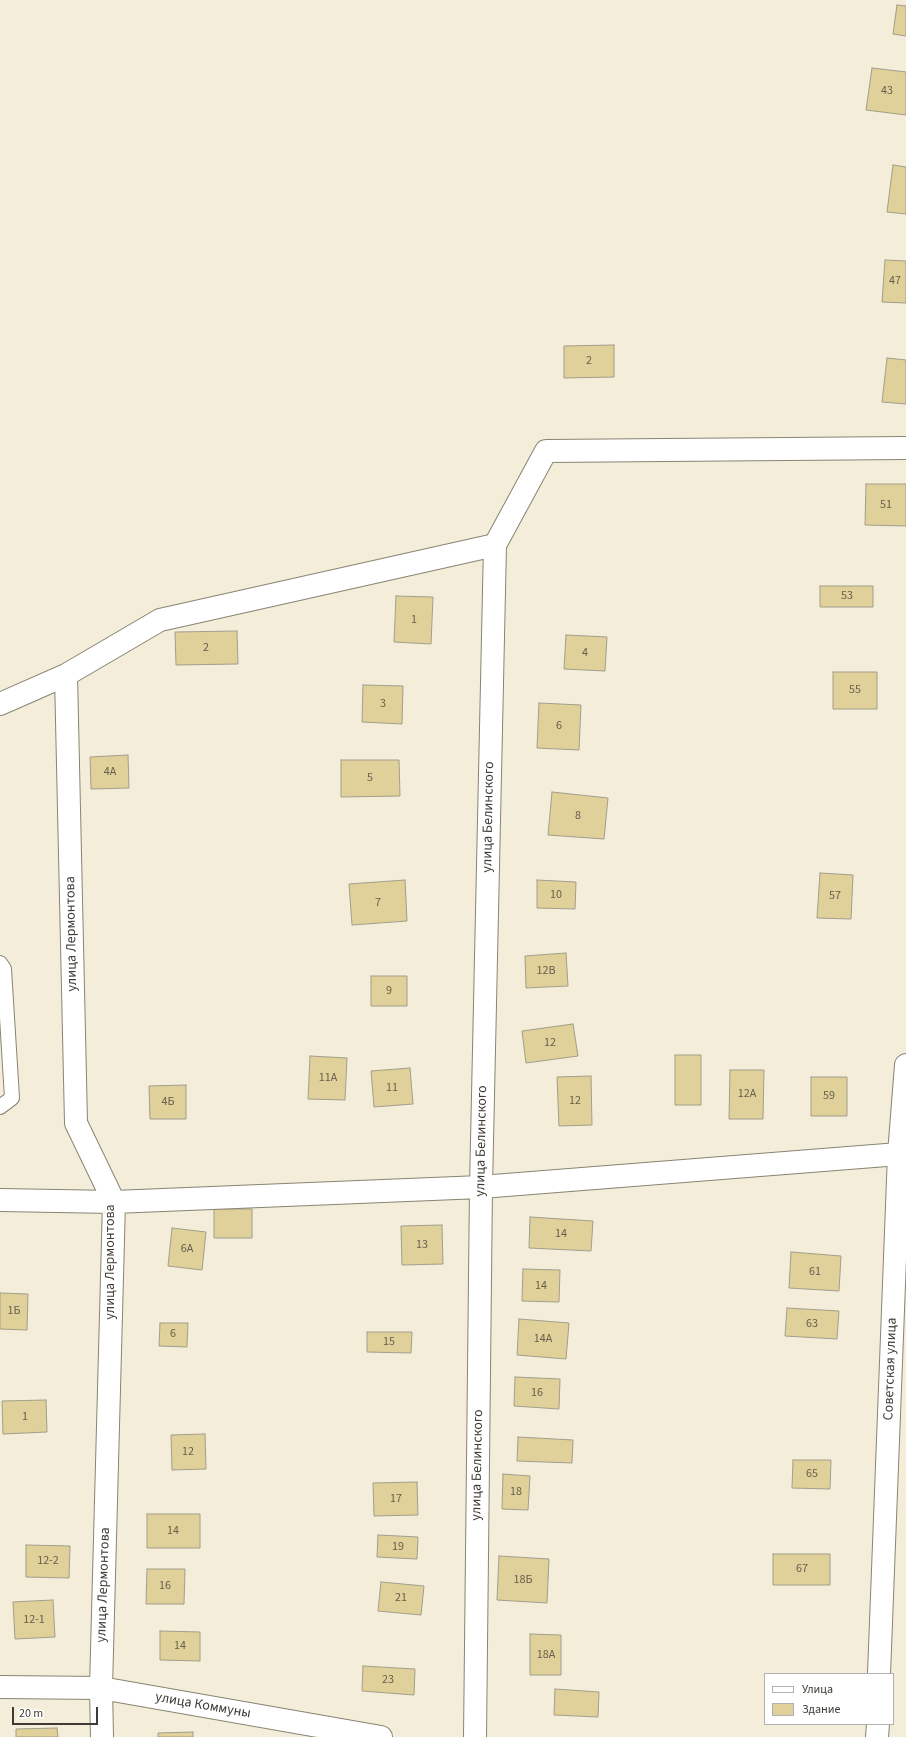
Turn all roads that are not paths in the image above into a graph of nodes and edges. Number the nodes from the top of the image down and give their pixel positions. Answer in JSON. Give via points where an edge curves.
{"nodes":[{"id":1,"x":906,"y":448,"type":"edge"},
{"id":2,"x":495,"y":545,"type":"junction"},
{"id":3,"x":66,"y":675,"type":"junction"},
{"id":4,"x":0,"y":704,"type":"edge"},
{"id":5,"x":0,"y":964,"type":"edge"},
{"id":6,"x":906,"y":1065,"type":"edge"},
{"id":7,"x":0,"y":1107,"type":"edge"},
{"id":8,"x":902,"y":1153,"type":"edge"},
{"id":9,"x":481,"y":1187,"type":"junction"},
{"id":10,"x":0,"y":1200,"type":"edge"},
{"id":11,"x":114,"y":1202,"type":"junction"},
{"id":12,"x":880,"y":1673,"type":"edge"},
{"id":13,"x":0,"y":1687,"type":"edge"},
{"id":14,"x":101,"y":1688,"type":"junction"},
{"id":15,"x":878,"y":1725,"type":"edge"},
{"id":16,"x":102,"y":1737,"type":"edge"},
{"id":17,"x":381,"y":1737,"type":"edge"},
{"id":18,"x":475,"y":1737,"type":"edge"},
{"id":19,"x":877,"y":1737,"type":"edge"}],
"edges":[{"from":1,"to":2,"type":"street","via":[[546,451]]},
{"from":2,"to":3,"type":"street","via":[[160,620]]},
{"from":2,"to":9,"type":"street","name":"улица Белинского"},
{"from":3,"to":4,"type":"street"},
{"from":3,"to":11,"type":"street","name":"улица Лермонтова","via":[[76,1123]]},
{"from":5,"to":7,"type":"lane","via":[[4,969],[12,1098]]},
{"from":6,"to":8,"type":"street","name":"Советская улица"},
{"from":8,"to":9,"type":"street"},
{"from":8,"to":12,"type":"street","name":"Советская улица"},
{"from":9,"to":11,"type":"street"},
{"from":9,"to":18,"type":"street","name":"улица Белинского"},
{"from":10,"to":11,"type":"street"},
{"from":11,"to":14,"type":"street","name":"улица Лермонтова"},
{"from":13,"to":14,"type":"street","name":"улица Коммуны"},
{"from":14,"to":16,"type":"street","name":"улица Лермонтова"},
{"from":14,"to":17,"type":"street","name":"улица Коммуны"},
{"from":15,"to":19,"type":"street"}]}
